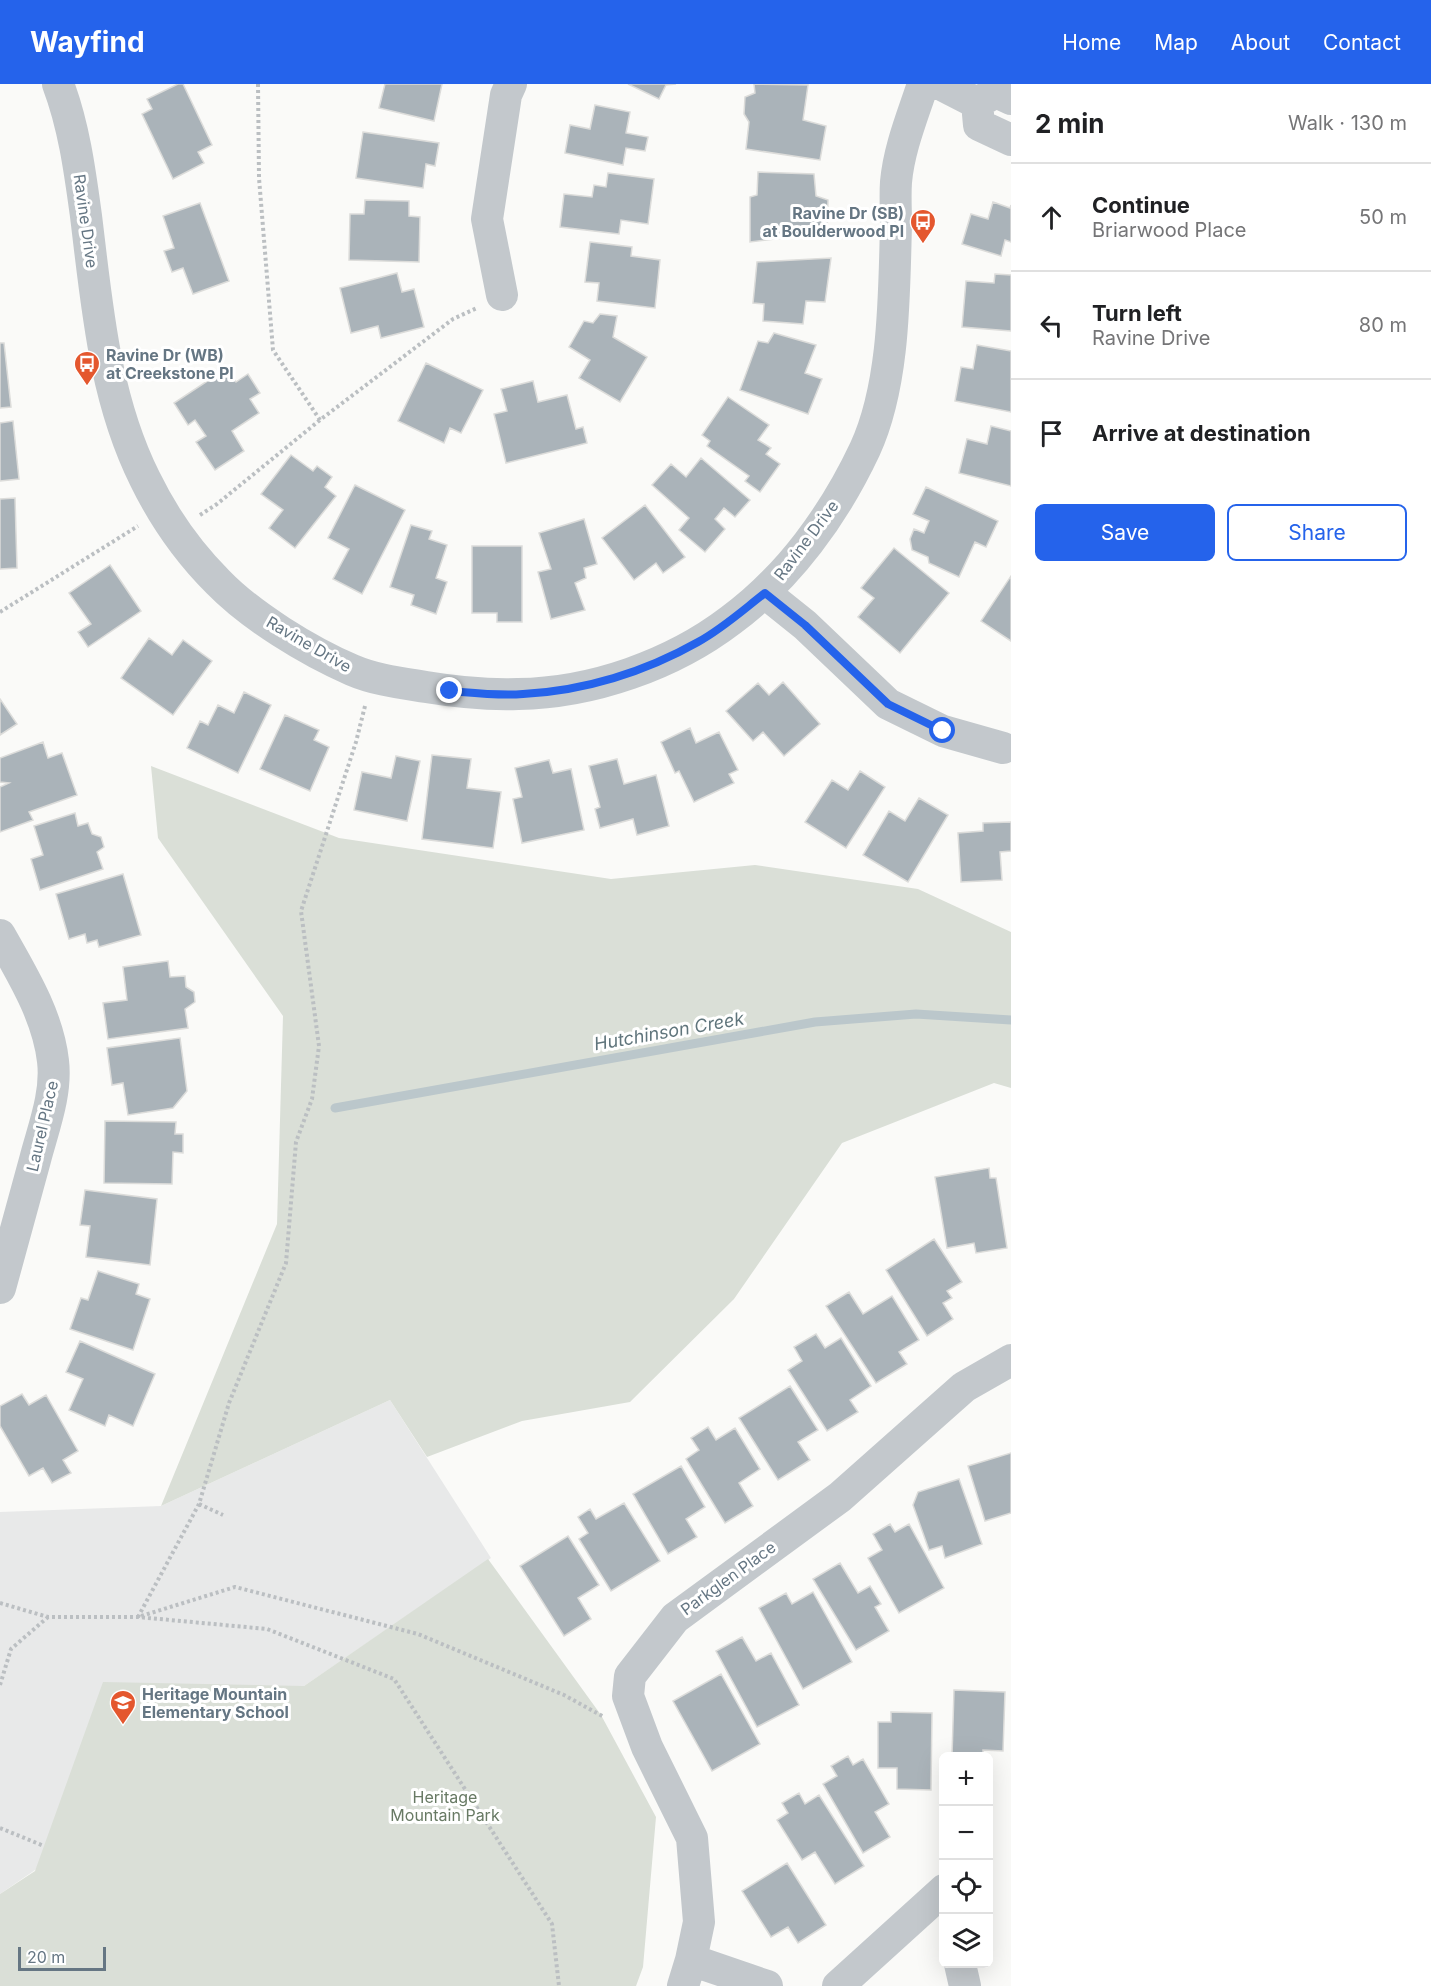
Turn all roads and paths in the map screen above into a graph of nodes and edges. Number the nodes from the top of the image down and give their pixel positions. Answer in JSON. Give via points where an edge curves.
{"nodes":[{"id":1,"x":58,"y":84,"type":"edge"},
{"id":2,"x":258,"y":84,"type":"edge"},
{"id":3,"x":511,"y":84,"type":"edge"},
{"id":4,"x":923,"y":84,"type":"edge"},
{"id":5,"x":940,"y":84,"type":"edge"},
{"id":6,"x":1011,"y":99,"type":"edge"},
{"id":7,"x":977,"y":103,"type":"junction"},
{"id":8,"x":1011,"y":140,"type":"edge"},
{"id":9,"x":502,"y":295,"type":"joint"},
{"id":10,"x":320,"y":420,"type":"junction"},
{"id":11,"x":201,"y":515,"type":"dead end"},
{"id":12,"x":140,"y":525,"type":"dead end"},
{"id":13,"x":765,"y":593,"type":"junction"},
{"id":14,"x":0,"y":612,"type":"edge"},
{"id":15,"x":366,"y":701,"type":"dead end"},
{"id":16,"x":1003,"y":748,"type":"dead end"},
{"id":17,"x":0,"y":936,"type":"edge"},
{"id":18,"x":0,"y":1288,"type":"edge"},
{"id":19,"x":1011,"y":1360,"type":"edge"},
{"id":20,"x":199,"y":1504,"type":"junction"},
{"id":21,"x":223,"y":1515,"type":"dead end"},
{"id":22,"x":0,"y":1603,"type":"edge"},
{"id":23,"x":48,"y":1617,"type":"junction"},
{"id":24,"x":138,"y":1617,"type":"junction"},
{"id":25,"x":0,"y":1685,"type":"edge"},
{"id":26,"x":610,"y":1721,"type":"dead end"},
{"id":27,"x":0,"y":1828,"type":"edge"},
{"id":28,"x":44,"y":1846,"type":"dead end"},
{"id":29,"x":939,"y":1895,"type":"edge"},
{"id":30,"x":961,"y":1968,"type":"edge"},
{"id":31,"x":687,"y":1973,"type":"edge"},
{"id":32,"x":559,"y":1986,"type":"edge"},
{"id":33,"x":767,"y":1986,"type":"edge"},
{"id":34,"x":838,"y":1986,"type":"edge"},
{"id":35,"x":965,"y":1986,"type":"edge"}],
"edges":[{"from":1,"to":13,"type":"street","name":"Ravine Drive","via":[[74,143],[109,375],[125,432],[144,477],[174,527],[218,583],[249,609],[306,647],[389,682],[450,691],[522,694],[566,690],[637,670],[699,642]]},
{"from":2,"to":10,"type":"path","via":[[259,178],[273,350]]},
{"from":3,"to":9,"type":"street","via":[[487,219]]},
{"from":4,"to":13,"type":"street","name":"Ravine Drive","via":[[896,179],[891,338],[876,420],[835,503],[793,562]]},
{"from":5,"to":7,"type":"street"},
{"from":6,"to":7,"type":"street","via":[[996,92]]},
{"from":7,"to":8,"type":"street","via":[[979,125]]},
{"from":9,"to":10,"type":"path","via":[[453,319]]},
{"from":10,"to":11,"type":"path"},
{"from":12,"to":14,"type":"path"},
{"from":13,"to":16,"type":"street","via":[[805,625],[888,704],[943,731]]},
{"from":15,"to":20,"type":"path","via":[[301,911],[319,1046],[312,1099],[296,1142],[286,1263],[229,1403]]},
{"from":17,"to":18,"type":"street","name":"Laurel Place","via":[[46,1027],[53,1062],[53,1086],[44,1127]]},
{"from":19,"to":31,"type":"street","name":"Parkglen Place","via":[[964,1387],[840,1497],[675,1618],[630,1676],[628,1696],[647,1747],[692,1838],[699,1922]]},
{"from":20,"to":21,"type":"path"},
{"from":20,"to":24,"type":"path"},
{"from":22,"to":23,"type":"path"},
{"from":23,"to":24,"type":"path"},
{"from":23,"to":25,"type":"path","via":[[11,1649]]},
{"from":24,"to":26,"type":"path","via":[[235,1587],[418,1634],[564,1695]]},
{"from":24,"to":32,"type":"path","via":[[267,1629],[394,1679],[552,1924]]},
{"from":27,"to":28,"type":"path"},
{"from":29,"to":34,"type":"street"},
{"from":30,"to":35,"type":"street"},
{"from":31,"to":33,"type":"street"}]}
